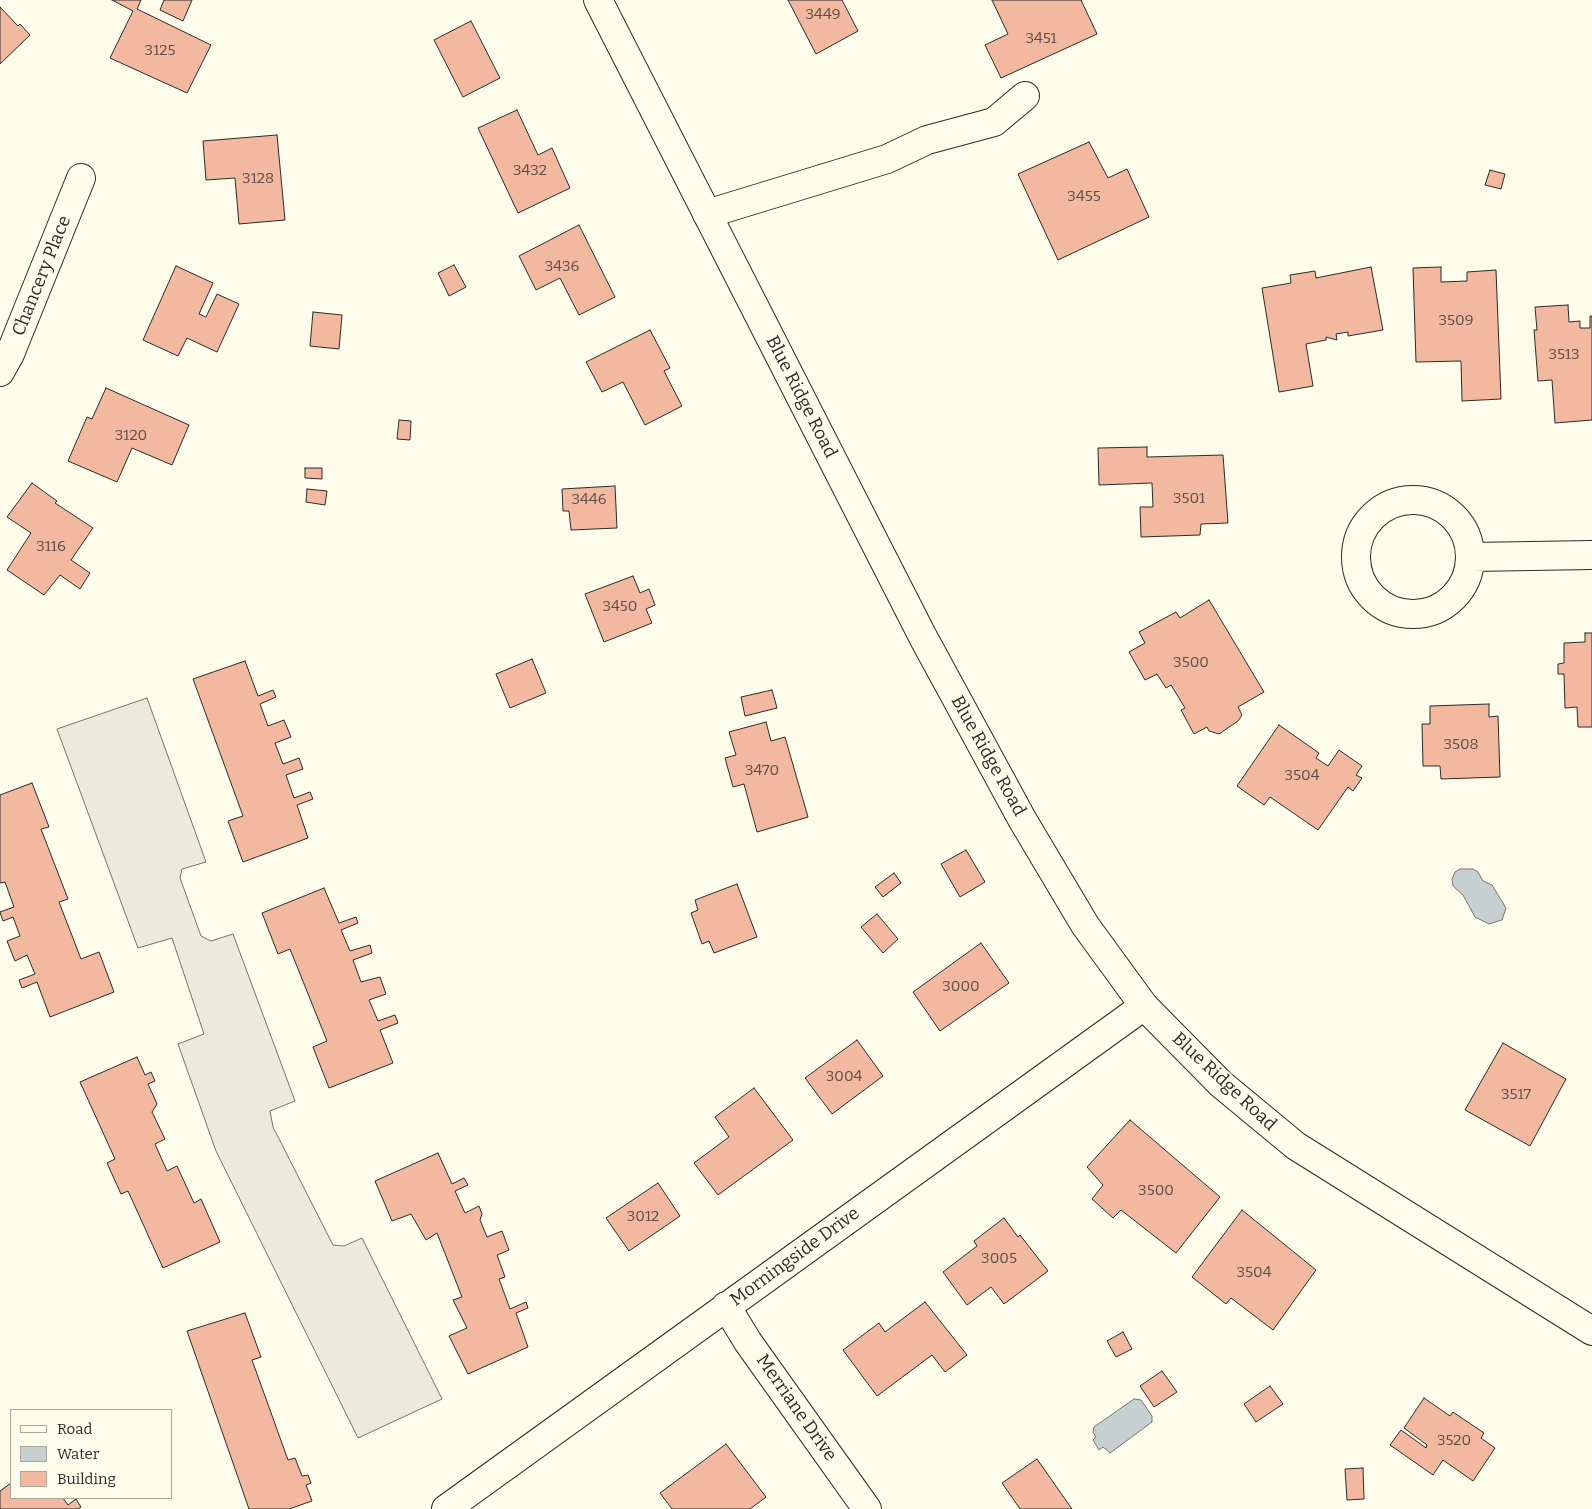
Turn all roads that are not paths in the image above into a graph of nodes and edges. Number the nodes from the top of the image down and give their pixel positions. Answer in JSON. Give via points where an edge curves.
{"nodes":[{"id":1,"x":598,"y":0,"type":"edge"},
{"id":2,"x":1025,"y":96,"type":"dead end"},
{"id":3,"x":81,"y":178,"type":"dead end"},
{"id":4,"x":707,"y":214,"type":"junction"},
{"id":5,"x":0,"y":372,"type":"edge"},
{"id":6,"x":1592,"y":555,"type":"edge"},
{"id":7,"x":1471,"y":557,"type":"junction"},
{"id":8,"x":1144,"y":1006,"type":"junction"},
{"id":9,"x":726,"y":1306,"type":"junction"},
{"id":10,"x":1592,"y":1331,"type":"edge"},
{"id":11,"x":446,"y":1509,"type":"edge"},
{"id":12,"x":867,"y":1509,"type":"edge"}],
"edges":[{"from":1,"to":4,"type":"street","name":"Blue Ridge Road"},
{"from":2,"to":4,"type":"street","via":[[994,122],[927,140],[887,159]]},
{"from":3,"to":5,"type":"street","name":"Chancery Place"},
{"from":4,"to":8,"type":"street","name":"Blue Ridge Road","via":[[923,637],[1022,819],[1084,925]]},
{"from":6,"to":7,"type":"street"},
{"from":7,"to":7,"type":"street","via":[[1468,576],[1445,606],[1427,614],[1408,615],[1373,600],[1362,584],[1356,566],[1356,547],[1374,515],[1390,504],[1408,500],[1427,502],[1444,509],[1458,521],[1468,538]]},
{"from":8,"to":9,"type":"street","name":"Morningside Drive"},
{"from":8,"to":10,"type":"street","name":"Blue Ridge Road","via":[[1221,1084],[1296,1146]]},
{"from":9,"to":11,"type":"street","name":"Morningside Drive"},
{"from":9,"to":12,"type":"street","name":"Merriane Drive"}]}
